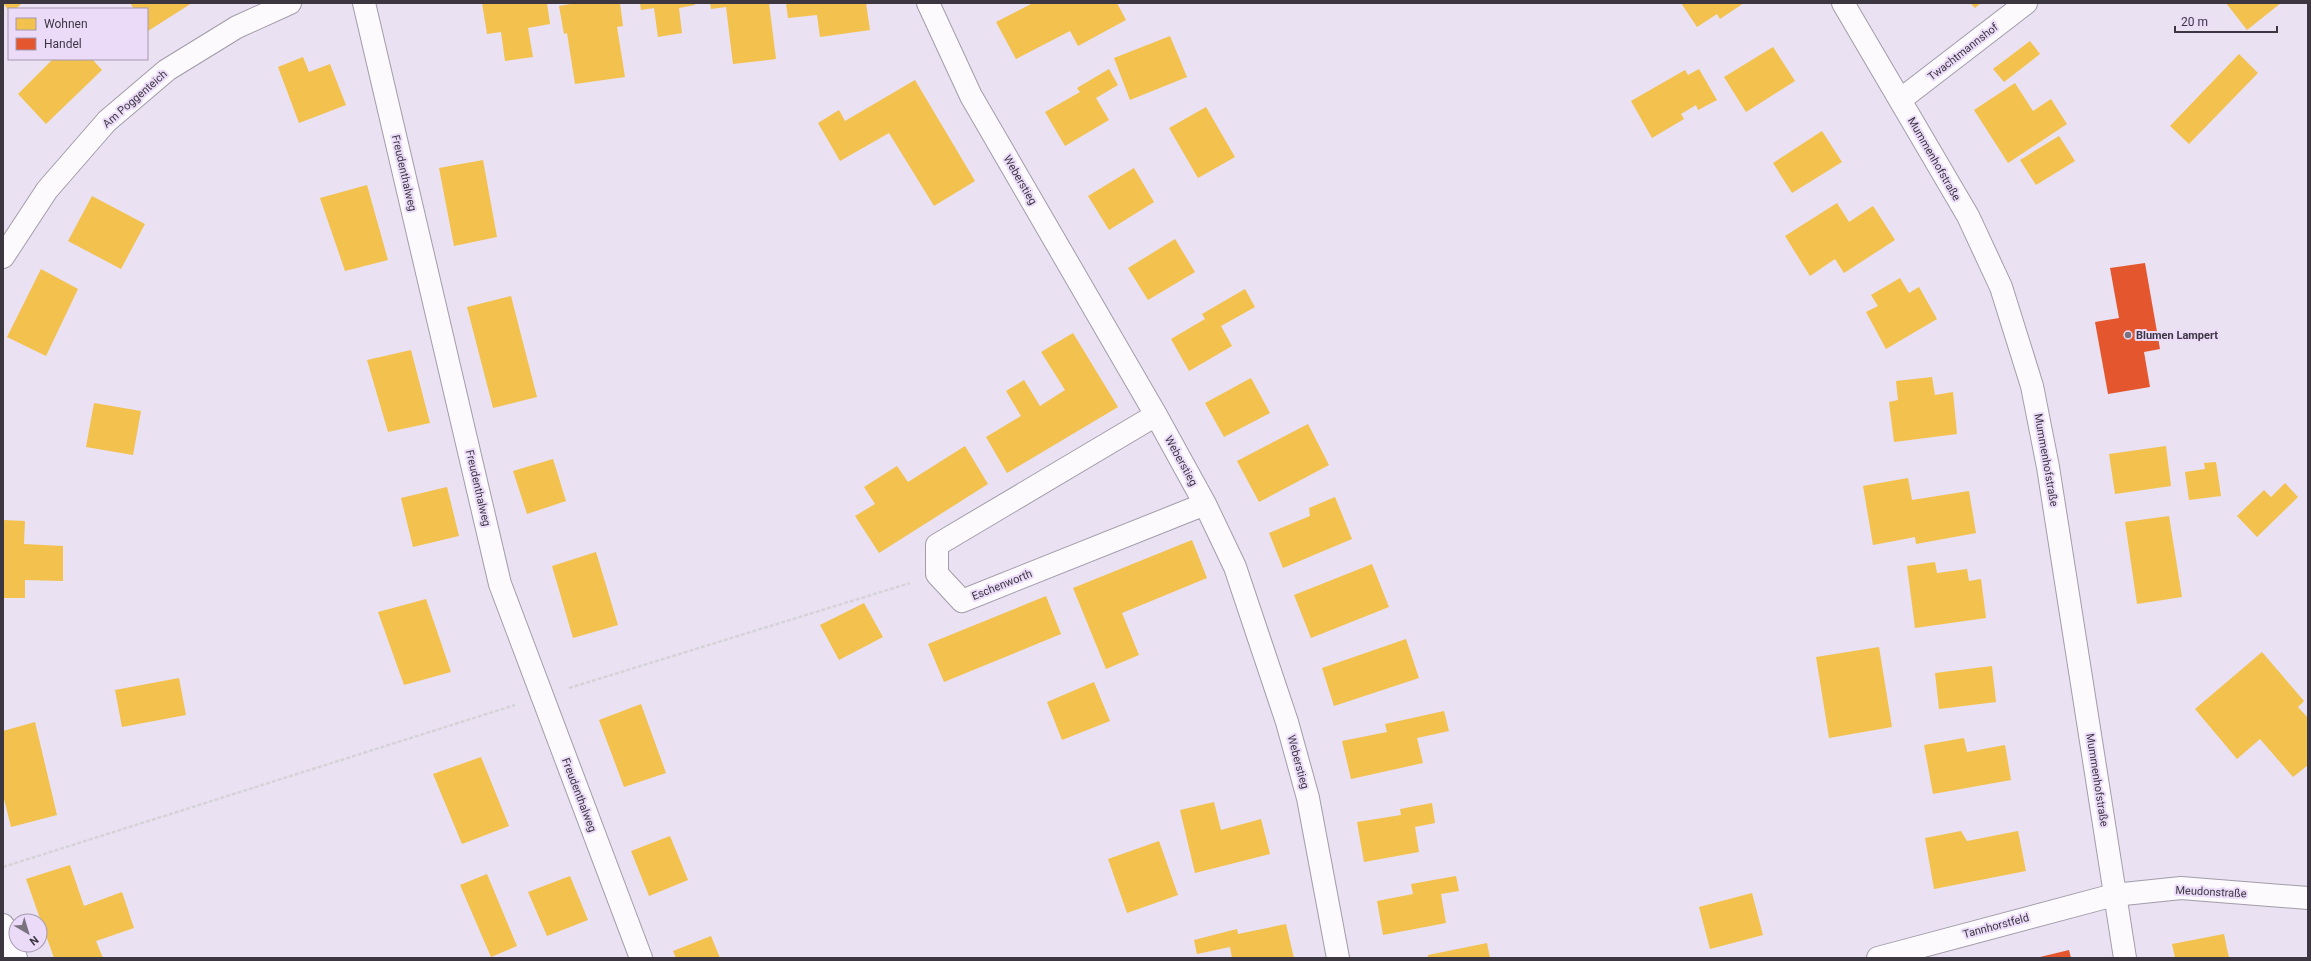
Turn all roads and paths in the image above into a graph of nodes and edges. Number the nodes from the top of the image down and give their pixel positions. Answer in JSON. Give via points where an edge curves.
{"nodes":[{"id":1,"x":290,"y":3,"type":"edge"},
{"id":2,"x":364,"y":3,"type":"edge"},
{"id":3,"x":928,"y":3,"type":"edge"},
{"id":4,"x":1843,"y":3,"type":"edge"},
{"id":5,"x":2026,"y":3,"type":"edge"},
{"id":6,"x":1900,"y":100,"type":"junction"},
{"id":7,"x":3,"y":257,"type":"edge"},
{"id":8,"x":1156,"y":415,"type":"junction"},
{"id":9,"x":1205,"y":504,"type":"junction"},
{"id":10,"x":938,"y":574,"type":"junction"},
{"id":11,"x":542,"y":697,"type":"junction"},
{"id":12,"x":3,"y":867,"type":"edge"},
{"id":13,"x":2114,"y":895,"type":"junction"},
{"id":14,"x":2308,"y":898,"type":"edge"},
{"id":15,"x":3,"y":925,"type":"edge"},
{"id":16,"x":16,"y":958,"type":"edge"},
{"id":17,"x":641,"y":958,"type":"edge"},
{"id":18,"x":1338,"y":958,"type":"edge"},
{"id":19,"x":1878,"y":958,"type":"edge"},
{"id":20,"x":2125,"y":958,"type":"edge"}],
"edges":[{"from":1,"to":7,"type":"street","name":"Am Poggenteich","via":[[236,27],[167,70],[107,121],[47,190]]},
{"from":2,"to":11,"type":"street","name":"Freudenthalweg","via":[[500,584]]},
{"from":3,"to":8,"type":"street","name":"Weberstieg","via":[[971,96]]},
{"from":4,"to":6,"type":"street","name":"Mummenhofstraße"},
{"from":5,"to":6,"type":"street","name":"Twachtmannshof"},
{"from":6,"to":13,"type":"street","name":"Mummenhofstraße","via":[[1968,216],[2001,287],[2032,386],[2048,467]]},
{"from":8,"to":9,"type":"street","name":"Weberstieg"},
{"from":8,"to":10,"type":"street","via":[[937,545]]},
{"from":9,"to":10,"type":"street","name":"Eschenworth","via":[[962,600]]},
{"from":9,"to":18,"type":"street","name":"Weberstieg","via":[[1235,567],[1287,722],[1308,798]]},
{"from":10,"to":11,"type":"path"},
{"from":11,"to":12,"type":"path"},
{"from":11,"to":17,"type":"street","name":"Freudenthalweg"},
{"from":13,"to":14,"type":"street","name":"Meudonstraße","via":[[2181,888]]},
{"from":13,"to":19,"type":"street","name":"Tannhorstfeld"},
{"from":13,"to":20,"type":"street","name":"Mummenhofstraße"},
{"from":15,"to":16,"type":"street"}]}
